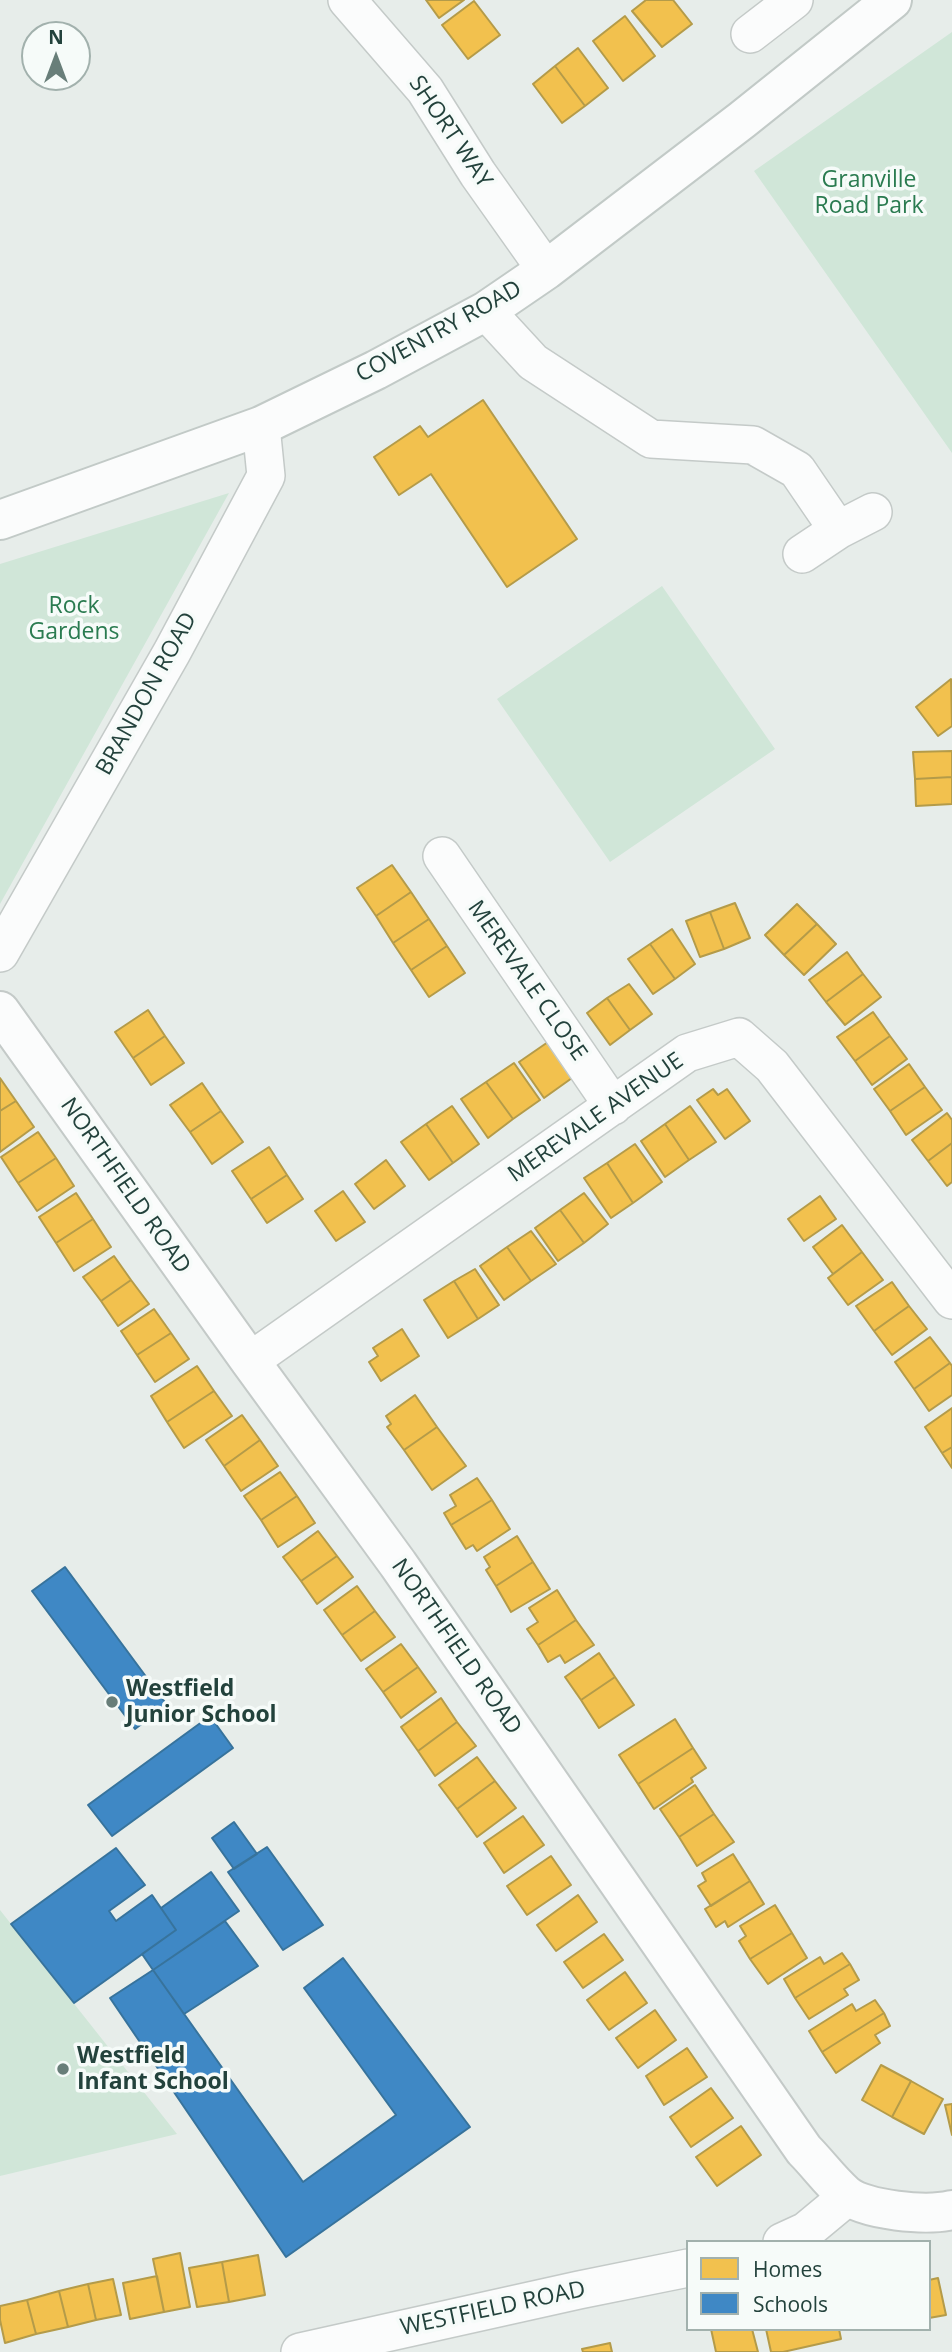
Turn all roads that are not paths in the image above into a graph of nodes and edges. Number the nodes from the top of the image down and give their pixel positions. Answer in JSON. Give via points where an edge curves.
{"nodes":[{"id":1,"x":347,"y":0,"type":"edge"},
{"id":2,"x":794,"y":0,"type":"edge"},
{"id":3,"x":892,"y":0,"type":"edge"},
{"id":4,"x":750,"y":34,"type":"dead end"},
{"id":5,"x":546,"y":270,"type":"junction"},
{"id":6,"x":486,"y":311,"type":"junction"},
{"id":7,"x":261,"y":426,"type":"junction"},
{"id":8,"x":873,"y":512,"type":"dead end"},
{"id":9,"x":0,"y":520,"type":"edge"},
{"id":10,"x":838,"y":530,"type":"junction"},
{"id":11,"x":802,"y":554,"type":"dead end"},
{"id":12,"x":442,"y":856,"type":"dead end"},
{"id":13,"x":0,"y":953,"type":"edge"},
{"id":14,"x":0,"y":1011,"type":"edge"},
{"id":15,"x":613,"y":1106,"type":"junction"},
{"id":16,"x":952,"y":1300,"type":"edge"},
{"id":17,"x":250,"y":1361,"type":"junction"},
{"id":18,"x":847,"y":2197,"type":"junction"},
{"id":19,"x":952,"y":2210,"type":"edge"},
{"id":20,"x":786,"y":2240,"type":"edge"},
{"id":21,"x":686,"y":2268,"type":"edge"},
{"id":22,"x":351,"y":2346,"type":"edge"},
{"id":23,"x":300,"y":2352,"type":"edge"}],
"edges":[{"from":1,"to":5,"type":"street","name":"SHORT WAY","via":[[425,90]]},
{"from":2,"to":4,"type":"street"},
{"from":3,"to":5,"type":"street","name":"COVENTRY ROAD"},
{"from":5,"to":6,"type":"street","name":"COVENTRY ROAD"},
{"from":6,"to":7,"type":"street","name":"COVENTRY ROAD"},
{"from":6,"to":10,"type":"street","via":[[533,362],[651,439],[753,445],[797,470]]},
{"from":7,"to":9,"type":"street","name":"COVENTRY ROAD"},
{"from":7,"to":13,"type":"street","name":"BRANDON ROAD","via":[[266,475],[172,652]]},
{"from":8,"to":10,"type":"street"},
{"from":10,"to":11,"type":"street"},
{"from":12,"to":15,"type":"street","name":"MEREVALE CLOSE"},
{"from":14,"to":17,"type":"street","name":"NORTHFIELD ROAD"},
{"from":15,"to":16,"type":"street","name":"MEREVALE AVENUE","via":[[687,1053],[739,1037],[772,1066]]},
{"from":15,"to":17,"type":"street","name":"MEREVALE AVENUE"},
{"from":17,"to":18,"type":"street","name":"NORTHFIELD ROAD","via":[[406,1575],[804,2150]]},
{"from":18,"to":19,"type":"street","name":"NORTHFIELD ROAD","via":[[885,2210]]},
{"from":18,"to":20,"type":"street","via":[[806,2231]]},
{"from":21,"to":22,"type":"street","name":"WESTFIELD ROAD"},
{"from":22,"to":23,"type":"street","name":"WESTFIELD ROAD"}]}
